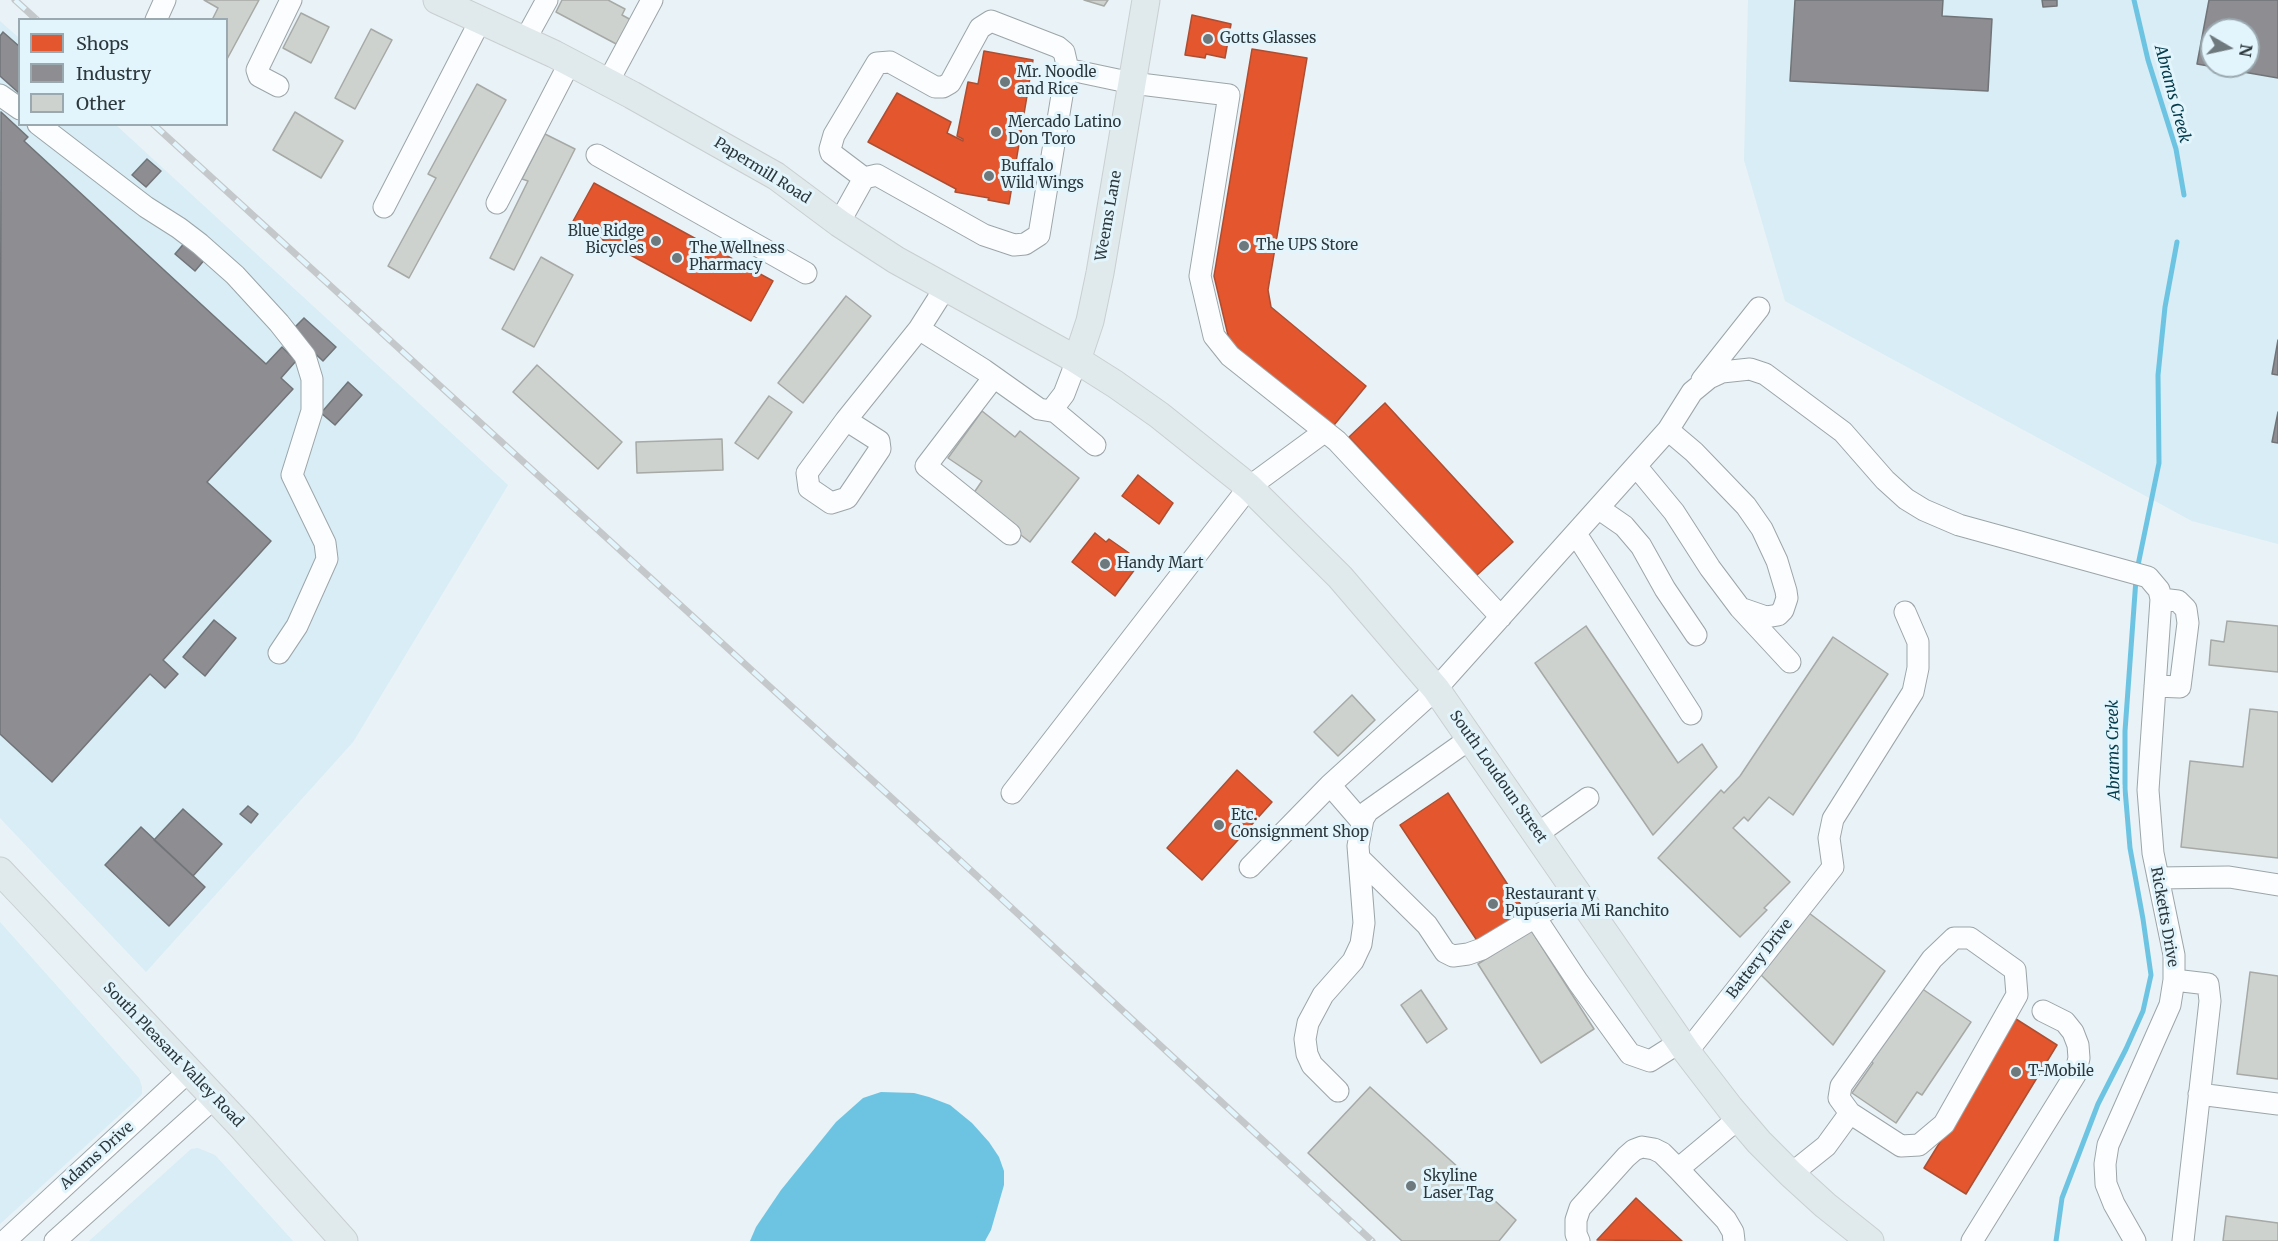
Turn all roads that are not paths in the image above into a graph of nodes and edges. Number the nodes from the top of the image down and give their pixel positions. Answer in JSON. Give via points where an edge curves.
{"nodes":[{"id":1,"x":165,"y":0,"type":"edge"},
{"id":2,"x":291,"y":0,"type":"edge"},
{"id":3,"x":437,"y":0,"type":"edge"},
{"id":4,"x":547,"y":0,"type":"edge"},
{"id":5,"x":652,"y":0,"type":"edge"},
{"id":6,"x":1146,"y":0,"type":"edge"},
{"id":7,"x":157,"y":18,"type":"edge"},
{"id":8,"x":481,"y":19,"type":"junction"},
{"id":9,"x":525,"y":40,"type":"junction"},
{"id":10,"x":570,"y":62,"type":"junction"},
{"id":11,"x":1066,"y":69,"type":"junction"},
{"id":12,"x":608,"y":82,"type":"junction"},
{"id":13,"x":1132,"y":83,"type":"junction"},
{"id":14,"x":278,"y":86,"type":"dead end"},
{"id":15,"x":0,"y":95,"type":"edge"},
{"id":16,"x":18,"y":108,"type":"edge"},
{"id":17,"x":41,"y":126,"type":"edge"},
{"id":18,"x":597,"y":155,"type":"dead end"},
{"id":19,"x":864,"y":178,"type":"junction"},
{"id":20,"x":497,"y":203,"type":"dead end"},
{"id":21,"x":384,"y":207,"type":"dead end"},
{"id":22,"x":839,"y":223,"type":"junction"},
{"id":23,"x":806,"y":273,"type":"dead end"},
{"id":24,"x":945,"y":288,"type":"junction"},
{"id":25,"x":1759,"y":308,"type":"dead end"},
{"id":26,"x":919,"y":329,"type":"junction"},
{"id":27,"x":1077,"y":360,"type":"junction"},
{"id":28,"x":994,"y":377,"type":"junction"},
{"id":29,"x":1692,"y":392,"type":"junction"},
{"id":30,"x":1053,"y":409,"type":"junction"},
{"id":31,"x":846,"y":420,"type":"junction"},
{"id":32,"x":1668,"y":430,"type":"junction"},
{"id":33,"x":1324,"y":432,"type":"junction"},
{"id":34,"x":1095,"y":445,"type":"dead end"},
{"id":35,"x":1636,"y":466,"type":"junction"},
{"id":36,"x":1249,"y":486,"type":"junction"},
{"id":37,"x":1599,"y":508,"type":"junction"},
{"id":38,"x":1010,"y":534,"type":"dead end"},
{"id":39,"x":1576,"y":534,"type":"junction"},
{"id":40,"x":1740,"y":608,"type":"junction"},
{"id":41,"x":1905,"y":612,"type":"dead end"},
{"id":42,"x":1501,"y":617,"type":"junction"},
{"id":43,"x":1696,"y":635,"type":"dead end"},
{"id":44,"x":279,"y":653,"type":"dead end"},
{"id":45,"x":1790,"y":662,"type":"dead end"},
{"id":46,"x":1436,"y":689,"type":"junction"},
{"id":47,"x":1691,"y":714,"type":"dead end"},
{"id":48,"x":1471,"y":738,"type":"junction"},
{"id":49,"x":1330,"y":785,"type":"junction"},
{"id":50,"x":1012,"y":793,"type":"dead end"},
{"id":51,"x":1588,"y":798,"type":"dead end"},
{"id":52,"x":1362,"y":822,"type":"junction"},
{"id":53,"x":1538,"y":834,"type":"junction"},
{"id":54,"x":1359,"y":858,"type":"junction"},
{"id":55,"x":1250,"y":867,"type":"dead end"},
{"id":56,"x":0,"y":871,"type":"edge"},
{"id":57,"x":2158,"y":878,"type":"junction"},
{"id":58,"x":2278,"y":885,"type":"edge"},
{"id":59,"x":1577,"y":892,"type":"junction"},
{"id":60,"x":1535,"y":917,"type":"junction"},
{"id":61,"x":2174,"y":980,"type":"junction"},
{"id":62,"x":2043,"y":1011,"type":"dead end"},
{"id":63,"x":1684,"y":1047,"type":"junction"},
{"id":64,"x":189,"y":1071,"type":"junction"},
{"id":65,"x":1338,"y":1091,"type":"dead end"},
{"id":66,"x":2199,"y":1094,"type":"junction"},
{"id":67,"x":214,"y":1098,"type":"junction"},
{"id":68,"x":2278,"y":1104,"type":"edge"},
{"id":69,"x":1850,"y":1113,"type":"junction"},
{"id":70,"x":1739,"y":1118,"type":"junction"},
{"id":71,"x":1678,"y":1169,"type":"junction"},
{"id":72,"x":1791,"y":1174,"type":"junction"},
{"id":73,"x":1865,"y":1240,"type":"edge"},
{"id":74,"x":5,"y":1241,"type":"edge"},
{"id":75,"x":55,"y":1241,"type":"edge"},
{"id":76,"x":344,"y":1241,"type":"edge"},
{"id":77,"x":1579,"y":1241,"type":"edge"},
{"id":78,"x":1734,"y":1241,"type":"edge"},
{"id":79,"x":1972,"y":1241,"type":"edge"},
{"id":80,"x":2135,"y":1241,"type":"edge"},
{"id":81,"x":2183,"y":1241,"type":"edge"}],
"edges":[{"from":1,"to":7,"type":"street"},
{"from":2,"to":14,"type":"street","via":[[257,70],[259,76]]},
{"from":3,"to":8,"type":"main road","name":"Papermill Road"},
{"from":4,"to":9,"type":"street"},
{"from":5,"to":12,"type":"street"},
{"from":6,"to":13,"type":"main road","name":"Weems Lane"},
{"from":8,"to":9,"type":"main road","name":"Papermill Road"},
{"from":8,"to":21,"type":"street"},
{"from":9,"to":10,"type":"main road","name":"Papermill Road"},
{"from":10,"to":12,"type":"main road","name":"Papermill Road"},
{"from":10,"to":20,"type":"street"},
{"from":11,"to":13,"type":"street"},
{"from":11,"to":19,"type":"street","via":[[1039,235],[1025,244],[1014,246],[984,235],[877,175]]},
{"from":11,"to":19,"type":"street","via":[[1067,58],[1058,47],[991,21],[980,28],[950,83],[943,87],[935,87],[890,62],[877,63],[834,135],[830,149]]},
{"from":12,"to":22,"type":"main road","name":"Papermill Road","via":[[776,176]]},
{"from":13,"to":27,"type":"main road","name":"Weems Lane","via":[[1100,273]]},
{"from":13,"to":33,"type":"street","via":[[1229,95],[1200,276],[1214,336],[1230,356]]},
{"from":15,"to":16,"type":"street"},
{"from":17,"to":44,"type":"street","via":[[200,244],[235,275],[305,356],[312,380],[312,411],[292,475],[325,543],[327,559],[297,626]]},
{"from":18,"to":23,"type":"street"},
{"from":19,"to":22,"type":"street"},
{"from":22,"to":24,"type":"main road","name":"Papermill Road"},
{"from":24,"to":26,"type":"street"},
{"from":24,"to":27,"type":"main road","name":"Papermill Road"},
{"from":25,"to":29,"type":"street"},
{"from":26,"to":28,"type":"street"},
{"from":26,"to":31,"type":"street"},
{"from":27,"to":30,"type":"street","via":[[1064,394]]},
{"from":27,"to":36,"type":"main road","name":"South Loudoun Street","via":[[1159,415]]},
{"from":28,"to":30,"type":"street","via":[[1039,409]]},
{"from":28,"to":38,"type":"street","via":[[926,466]]},
{"from":29,"to":32,"type":"street"},
{"from":29,"to":57,"type":"street","name":"Ricketts Drive","via":[[1722,372],[1750,369],[1765,374],[1843,432],[1885,480],[1924,510],[1959,525],[2148,577],[2162,599],[2148,790]]},
{"from":30,"to":34,"type":"street"},
{"from":31,"to":31,"type":"street","via":[[807,473],[809,488],[831,503],[847,498],[880,449],[879,441]]},
{"from":32,"to":35,"type":"street"},
{"from":32,"to":40,"type":"street","via":[[1746,506],[1777,561],[1787,598],[1783,610],[1766,617]]},
{"from":33,"to":36,"type":"street"},
{"from":33,"to":42,"type":"street","via":[[1337,441]]},
{"from":35,"to":37,"type":"street"},
{"from":35,"to":40,"type":"street","via":[[1674,512]]},
{"from":36,"to":46,"type":"main road","name":"South Loudoun Street","via":[[1340,578]]},
{"from":36,"to":50,"type":"street"},
{"from":37,"to":39,"type":"street"},
{"from":37,"to":43,"type":"street","via":[[1624,526],[1641,546]]},
{"from":39,"to":42,"type":"street"},
{"from":39,"to":47,"type":"street"},
{"from":40,"to":45,"type":"street"},
{"from":41,"to":63,"type":"street","name":"Battery Drive","via":[[1918,642],[1918,668],[1912,692],[1833,819],[1829,838],[1833,867]]},
{"from":42,"to":46,"type":"street"},
{"from":46,"to":48,"type":"main road","name":"South Loudoun Street"},
{"from":46,"to":49,"type":"street"},
{"from":48,"to":52,"type":"street","via":[[1368,811]]},
{"from":48,"to":53,"type":"main road","name":"South Loudoun Street"},
{"from":49,"to":52,"type":"street"},
{"from":49,"to":55,"type":"street"},
{"from":51,"to":53,"type":"street"},
{"from":52,"to":54,"type":"street"},
{"from":53,"to":59,"type":"main road","name":"South Loudoun Street"},
{"from":54,"to":60,"type":"street","via":[[1427,925],[1450,955],[1482,949]]},
{"from":54,"to":65,"type":"street","via":[[1364,923],[1361,944],[1353,961],[1323,995],[1308,1023],[1305,1039],[1314,1069]]},
{"from":56,"to":64,"type":"main road","name":"South Pleasant Valley Road"},
{"from":57,"to":58,"type":"street","via":[[2229,877]]},
{"from":57,"to":61,"type":"street","name":"Ricketts Drive","via":[[2174,955]]},
{"from":59,"to":60,"type":"street"},
{"from":59,"to":63,"type":"main road","name":"South Loudoun Street"},
{"from":60,"to":63,"type":"street","name":"Battery Drive","via":[[1630,1054],[1650,1061]]},
{"from":61,"to":66,"type":"street","via":[[2208,984],[2210,1001]]},
{"from":61,"to":80,"type":"street","name":"Ricketts Drive","via":[[2170,1005],[2108,1145],[2105,1164],[2106,1184]]},
{"from":62,"to":79,"type":"street","via":[[2065,1022],[2073,1032],[2079,1058],[2075,1075]]},
{"from":63,"to":70,"type":"main road","name":"South Loudoun Street"},
{"from":64,"to":67,"type":"main road","name":"South Pleasant Valley Road"},
{"from":64,"to":74,"type":"street","name":"Adams Drive"},
{"from":66,"to":68,"type":"street"},
{"from":66,"to":81,"type":"street"},
{"from":67,"to":75,"type":"street"},
{"from":67,"to":76,"type":"main road","name":"South Pleasant Valley Road"},
{"from":69,"to":69,"type":"street","via":[[1901,1146],[1920,1145],[1944,1124],[2017,995],[2015,970],[1970,938],[1954,938],[1932,959],[1841,1086],[1839,1098]]},
{"from":69,"to":72,"type":"street","via":[[1826,1146]]},
{"from":70,"to":71,"type":"street"},
{"from":70,"to":72,"type":"main road","name":"South Loudoun Street"},
{"from":71,"to":77,"type":"street","via":[[1654,1149],[1634,1150],[1580,1208],[1576,1220]]},
{"from":71,"to":78,"type":"street","via":[[1726,1220]]},
{"from":72,"to":73,"type":"main road","name":"South Loudoun Street"}]}
